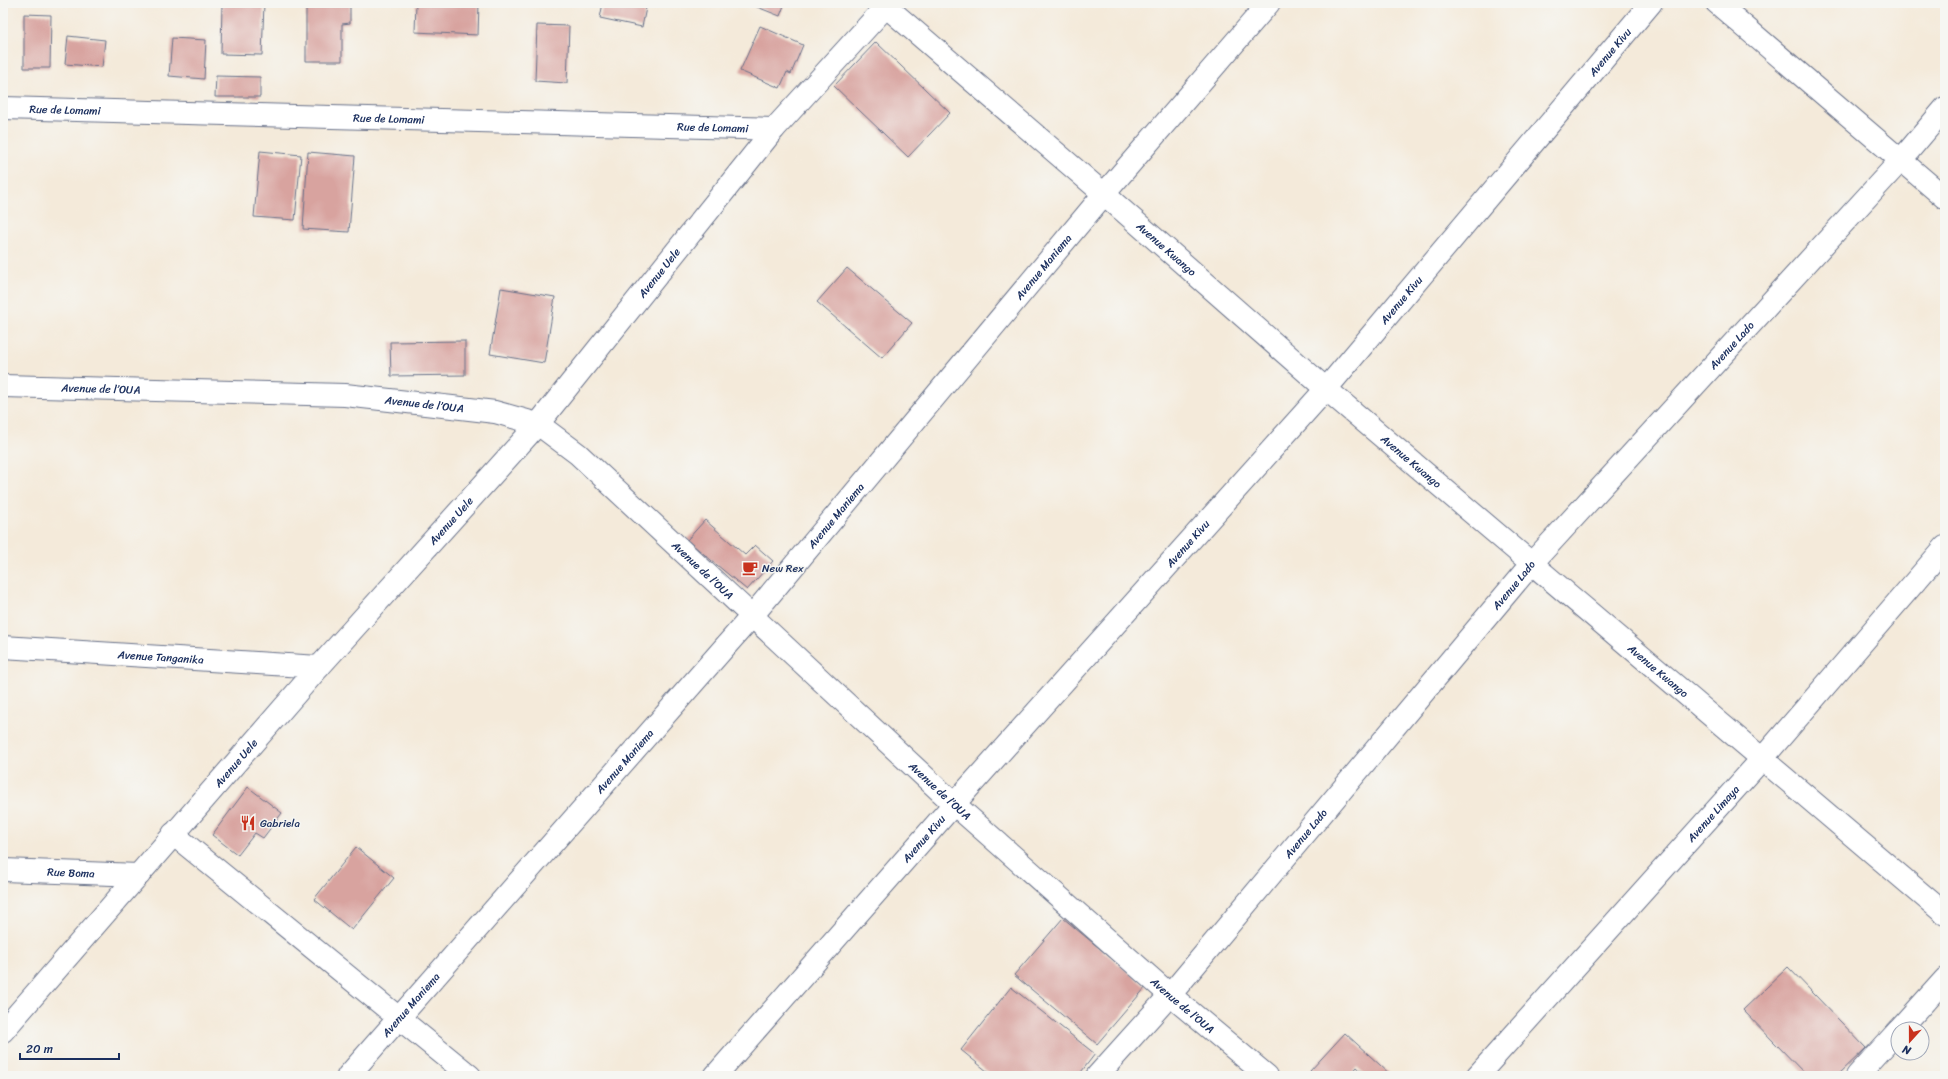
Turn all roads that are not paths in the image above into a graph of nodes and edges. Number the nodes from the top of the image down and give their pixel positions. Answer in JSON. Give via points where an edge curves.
{"nodes":[{"id":1,"x":1269,"y":3,"type":"edge"},
{"id":2,"x":1651,"y":3,"type":"edge"},
{"id":3,"x":1716,"y":3,"type":"edge"},
{"id":4,"x":886,"y":4,"type":"edge"},
{"id":5,"x":3,"y":108,"type":"edge"},
{"id":6,"x":1945,"y":108,"type":"edge"},
{"id":7,"x":774,"y":129,"type":"junction"},
{"id":8,"x":1901,"y":160,"type":"junction"},
{"id":9,"x":1104,"y":194,"type":"junction"},
{"id":10,"x":1945,"y":198,"type":"edge"},
{"id":11,"x":3,"y":386,"type":"edge"},
{"id":12,"x":1326,"y":389,"type":"junction"},
{"id":13,"x":538,"y":424,"type":"junction"},
{"id":14,"x":1945,"y":547,"type":"edge"},
{"id":15,"x":1532,"y":563,"type":"junction"},
{"id":16,"x":752,"y":616,"type":"junction"},
{"id":17,"x":3,"y":647,"type":"edge"},
{"id":18,"x":319,"y":667,"type":"junction"},
{"id":19,"x":1762,"y":759,"type":"junction"},
{"id":20,"x":954,"y":804,"type":"junction"},
{"id":21,"x":173,"y":834,"type":"junction"},
{"id":22,"x":3,"y":870,"type":"edge"},
{"id":23,"x":139,"y":875,"type":"junction"},
{"id":24,"x":1945,"y":914,"type":"edge"},
{"id":25,"x":1945,"y":979,"type":"edge"},
{"id":26,"x":1170,"y":995,"type":"junction"},
{"id":27,"x":398,"y":1017,"type":"junction"},
{"id":28,"x":1907,"y":1021,"type":"edge"},
{"id":29,"x":3,"y":1031,"type":"edge"},
{"id":30,"x":1890,"y":1040,"type":"edge"},
{"id":31,"x":348,"y":1076,"type":"edge"},
{"id":32,"x":470,"y":1076,"type":"edge"},
{"id":33,"x":715,"y":1076,"type":"edge"},
{"id":34,"x":1097,"y":1076,"type":"edge"},
{"id":35,"x":1267,"y":1076,"type":"edge"},
{"id":36,"x":1478,"y":1076,"type":"edge"},
{"id":37,"x":1858,"y":1076,"type":"edge"}],
"edges":[{"from":1,"to":9,"type":"street","name":"Avenue Maniema"},
{"from":2,"to":12,"type":"street","name":"Avenue Kivu"},
{"from":3,"to":8,"type":"street"},
{"from":4,"to":7,"type":"street","name":"Avenue Uele"},
{"from":4,"to":9,"type":"street","name":"Avenue Kwango"},
{"from":5,"to":7,"type":"street","name":"Rue de Lomami"},
{"from":6,"to":8,"type":"street","name":"Avenue Lado"},
{"from":7,"to":13,"type":"street","name":"Avenue Uele"},
{"from":8,"to":10,"type":"street"},
{"from":8,"to":15,"type":"street","name":"Avenue Lado"},
{"from":9,"to":12,"type":"street","name":"Avenue Kwango"},
{"from":9,"to":16,"type":"street","name":"Avenue Maniema"},
{"from":11,"to":13,"type":"street","name":"Avenue de l’OUA","via":[[345,395],[495,412]]},
{"from":12,"to":15,"type":"street","name":"Avenue Kwango"},
{"from":12,"to":20,"type":"street","name":"Avenue Kivu"},
{"from":13,"to":16,"type":"street","name":"Avenue de l’OUA","via":[[578,454]]},
{"from":13,"to":18,"type":"street","name":"Avenue Uele"},
{"from":14,"to":19,"type":"street","name":"Avenue Limaya"},
{"from":15,"to":19,"type":"street","name":"Avenue Kwango"},
{"from":15,"to":26,"type":"street","name":"Avenue Lado"},
{"from":16,"to":20,"type":"street","name":"Avenue de l’OUA"},
{"from":16,"to":27,"type":"street","name":"Avenue Maniema"},
{"from":17,"to":18,"type":"street","name":"Avenue Tanganika"},
{"from":18,"to":21,"type":"street","name":"Avenue Uele"},
{"from":19,"to":24,"type":"street","name":"Avenue Kwango"},
{"from":19,"to":36,"type":"street","name":"Avenue Limaya"},
{"from":20,"to":26,"type":"street","name":"Avenue de l’OUA"},
{"from":20,"to":33,"type":"street","name":"Avenue Kivu"},
{"from":21,"to":23,"type":"street","name":"Avenue Uele"},
{"from":21,"to":27,"type":"street"},
{"from":22,"to":23,"type":"street","name":"Rue Boma"},
{"from":23,"to":29,"type":"street","name":"Avenue Uele"},
{"from":25,"to":28,"type":"street"},
{"from":26,"to":34,"type":"street","name":"Avenue Lado"},
{"from":26,"to":35,"type":"street","name":"Avenue de l’OUA"},
{"from":27,"to":31,"type":"street","name":"Avenue Maniema"},
{"from":27,"to":32,"type":"street"},
{"from":30,"to":37,"type":"street"}]}
